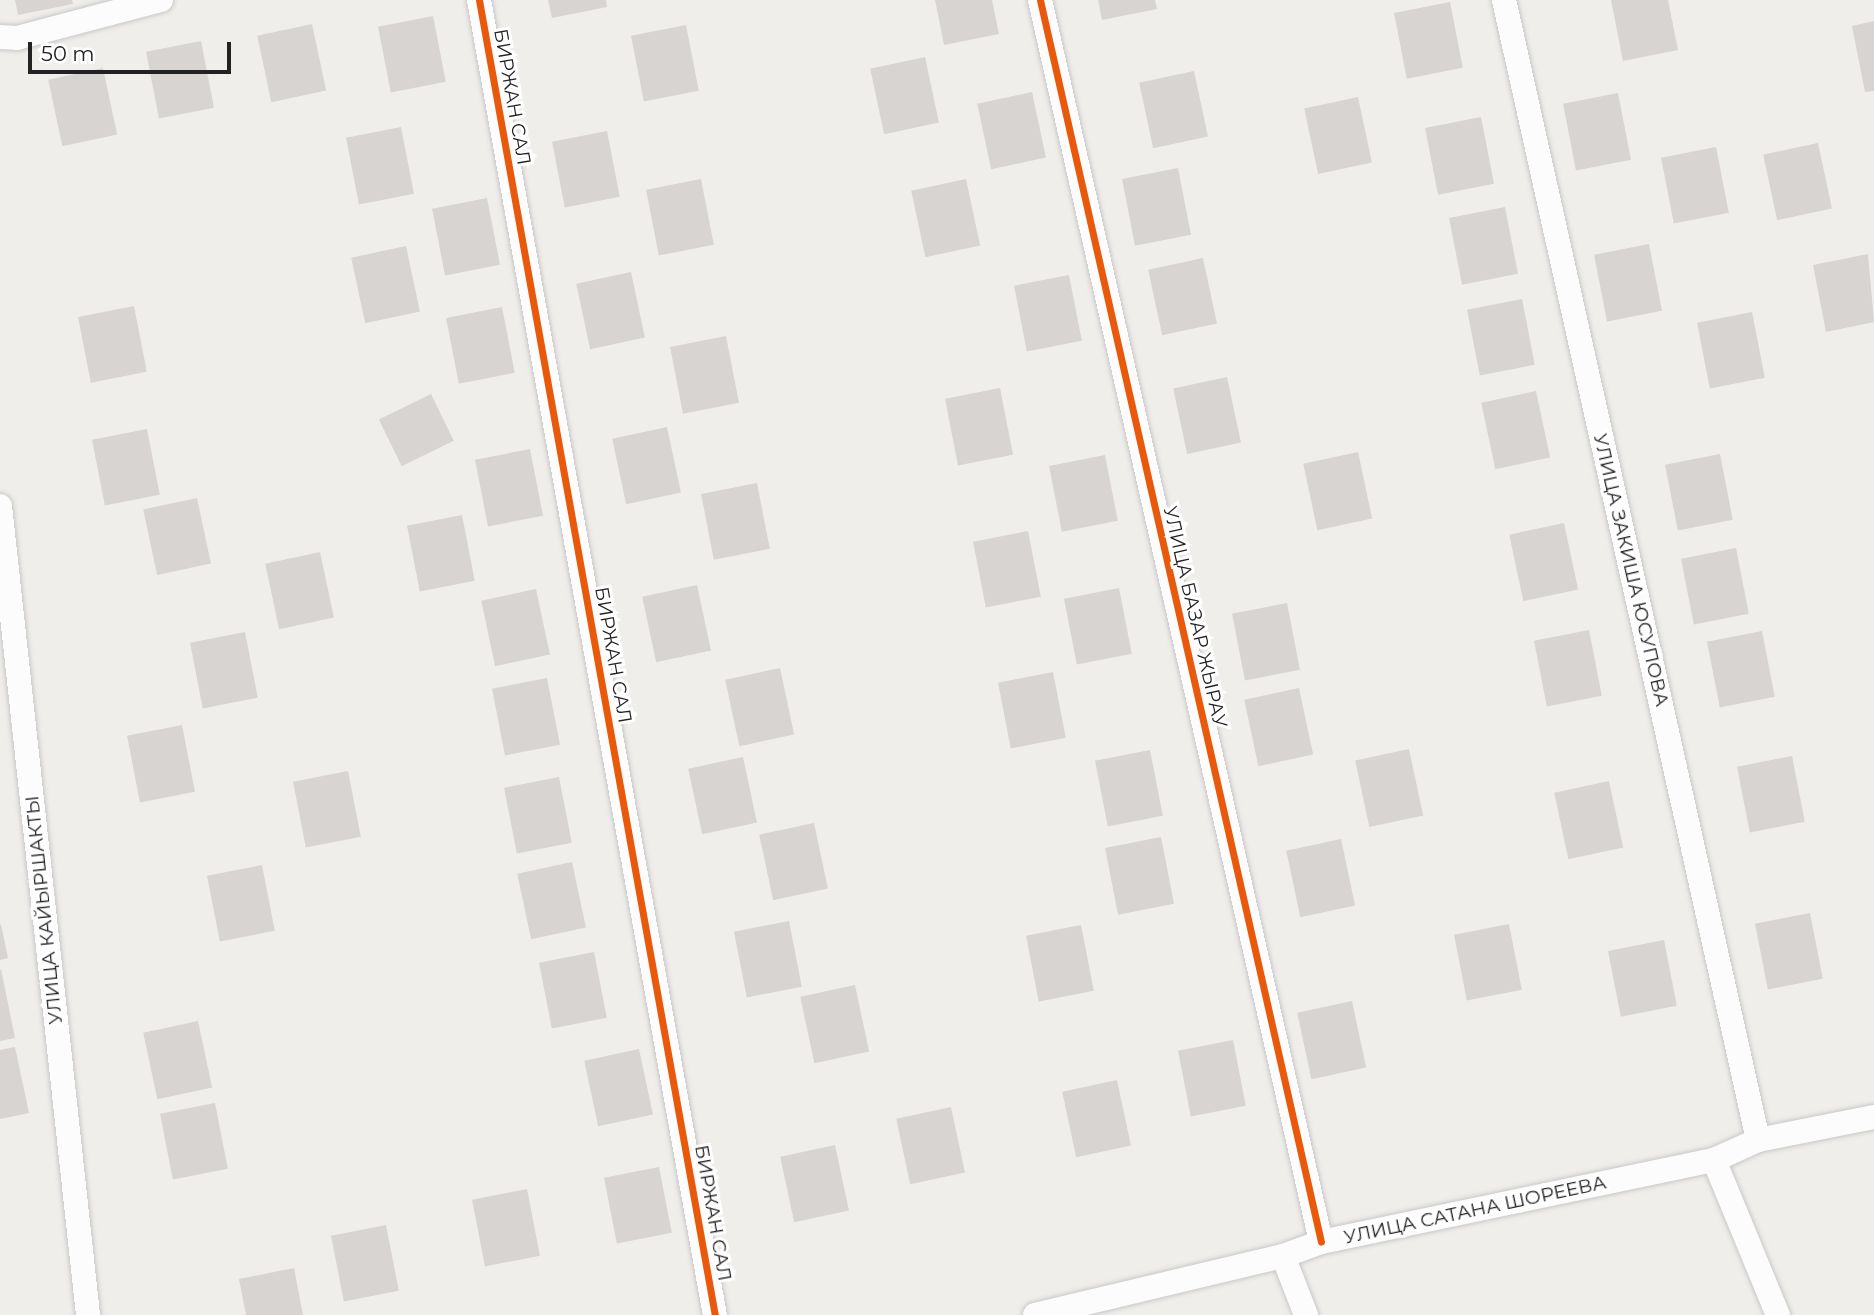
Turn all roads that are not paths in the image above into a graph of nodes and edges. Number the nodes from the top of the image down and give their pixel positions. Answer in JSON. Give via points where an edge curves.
{"nodes":[{"id":1,"x":161,"y":0,"type":"edge"},
{"id":2,"x":479,"y":0,"type":"edge"},
{"id":3,"x":1040,"y":0,"type":"edge"},
{"id":4,"x":1504,"y":0,"type":"edge"},
{"id":5,"x":0,"y":37,"type":"edge"},
{"id":6,"x":0,"y":506,"type":"edge"},
{"id":7,"x":1874,"y":1117,"type":"edge"},
{"id":8,"x":1758,"y":1140,"type":"junction"},
{"id":9,"x":1714,"y":1160,"type":"junction"},
{"id":10,"x":1321,"y":1242,"type":"junction"},
{"id":11,"x":1283,"y":1256,"type":"junction"},
{"id":12,"x":88,"y":1315,"type":"edge"},
{"id":13,"x":715,"y":1315,"type":"edge"},
{"id":14,"x":1035,"y":1315,"type":"edge"},
{"id":15,"x":1306,"y":1315,"type":"edge"},
{"id":16,"x":1778,"y":1315,"type":"edge"}],
"edges":[{"from":1,"to":5,"type":"street","via":[[17,37]]},
{"from":2,"to":13,"type":"street","name":"БИРЖАН САЛ"},
{"from":3,"to":10,"type":"street","name":"УЛИЦА БАЗАР ЖЫРАУ"},
{"from":4,"to":8,"type":"street","name":"УЛИЦА ЗАКИША ЮСУПОВА"},
{"from":6,"to":12,"type":"street","name":"УЛИЦА КАЙЫРШАКТЫ"},
{"from":7,"to":8,"type":"street","name":"УЛИЦА САТАНА ШОРЕЕВА"},
{"from":8,"to":9,"type":"street","name":"УЛИЦА САТАНА ШОРЕЕВА"},
{"from":9,"to":10,"type":"street","name":"УЛИЦА САТАНА ШОРЕЕВА"},
{"from":9,"to":16,"type":"street"},
{"from":10,"to":11,"type":"street","name":"УЛИЦА САТАНА ШОРЕЕВА"},
{"from":11,"to":14,"type":"street","name":"УЛИЦА САТАНА ШОРЕЕВА"},
{"from":11,"to":15,"type":"street"}]}
